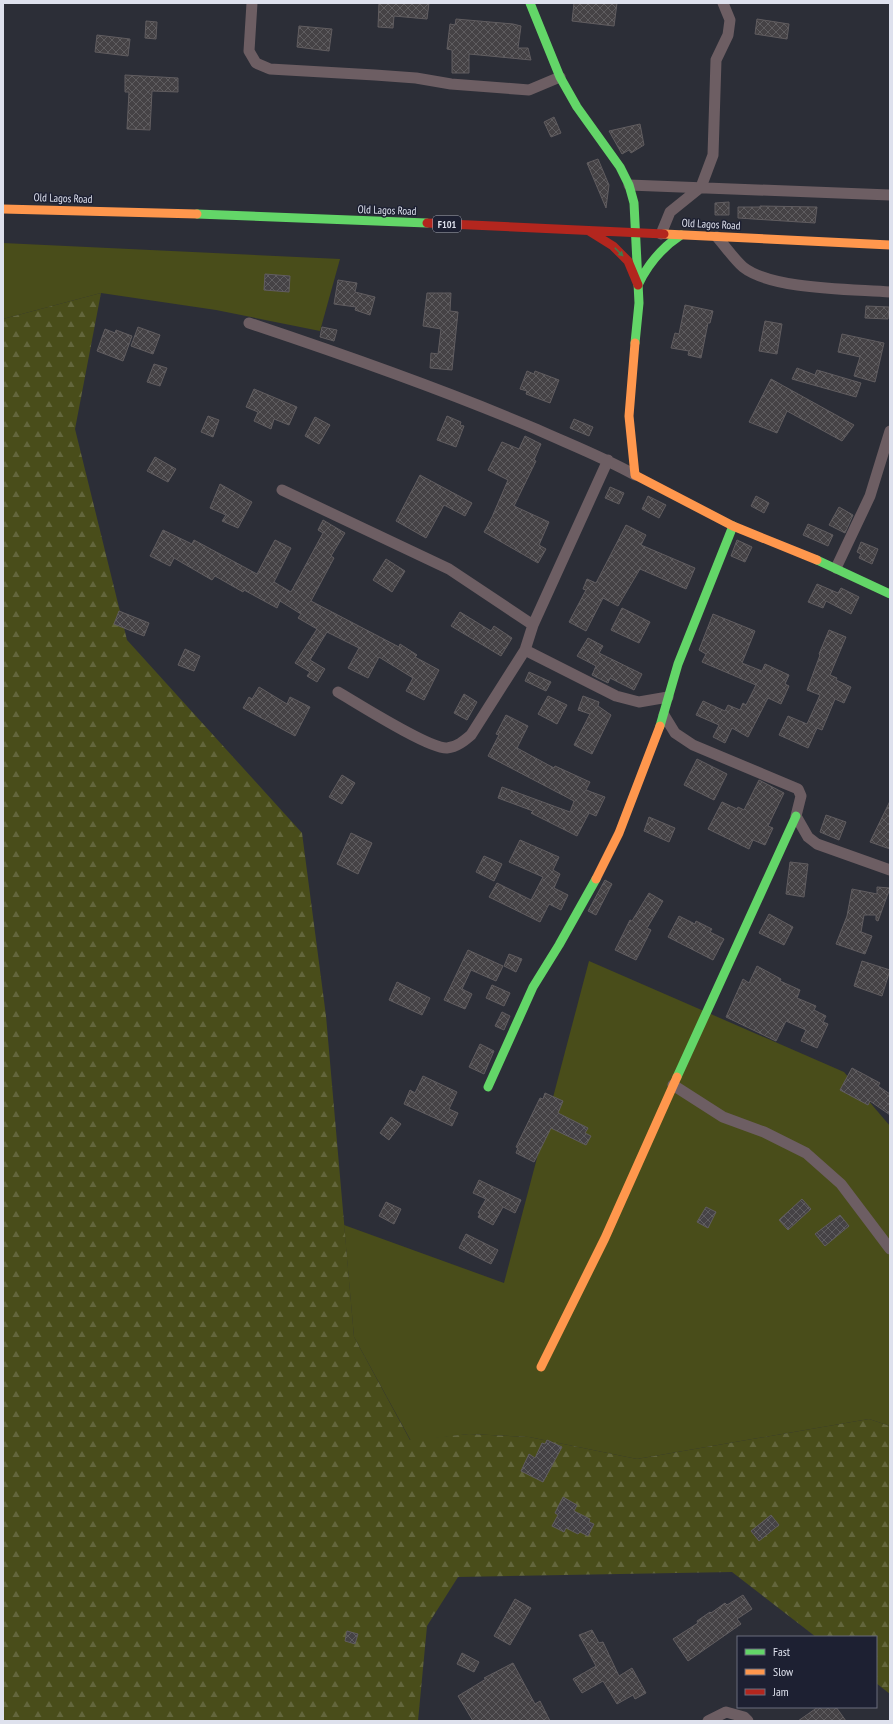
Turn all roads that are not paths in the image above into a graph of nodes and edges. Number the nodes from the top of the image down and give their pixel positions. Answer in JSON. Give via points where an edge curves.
{"nodes":[{"id":1,"x":252,"y":3,"type":"edge"},
{"id":2,"x":530,"y":3,"type":"edge"},
{"id":3,"x":723,"y":3,"type":"edge"},
{"id":4,"x":560,"y":77,"type":"junction"},
{"id":5,"x":628,"y":185,"type":"junction"},
{"id":6,"x":700,"y":187,"type":"junction"},
{"id":7,"x":890,"y":195,"type":"edge"},
{"id":8,"x":3,"y":209,"type":"edge"},
{"id":9,"x":587,"y":230,"type":"junction"},
{"id":10,"x":636,"y":232,"type":"junction"},
{"id":11,"x":661,"y":234,"type":"junction"},
{"id":12,"x":681,"y":235,"type":"junction"},
{"id":13,"x":717,"y":237,"type":"junction"},
{"id":14,"x":890,"y":245,"type":"edge"},
{"id":15,"x":638,"y":285,"type":"junction"},
{"id":16,"x":890,"y":292,"type":"edge"},
{"id":17,"x":248,"y":323,"type":"dead end"},
{"id":18,"x":890,"y":431,"type":"edge"},
{"id":19,"x":608,"y":460,"type":"junction"},
{"id":20,"x":635,"y":475,"type":"junction"},
{"id":21,"x":282,"y":490,"type":"dead end"},
{"id":22,"x":733,"y":526,"type":"junction"},
{"id":23,"x":836,"y":568,"type":"junction"},
{"id":24,"x":890,"y":594,"type":"edge"},
{"id":25,"x":533,"y":625,"type":"junction"},
{"id":26,"x":525,"y":650,"type":"junction"},
{"id":27,"x":338,"y":692,"type":"dead end"},
{"id":28,"x":668,"y":697,"type":"junction"},
{"id":29,"x":664,"y":715,"type":"junction"},
{"id":30,"x":796,"y":816,"type":"junction"},
{"id":31,"x":890,"y":870,"type":"edge"},
{"id":32,"x":673,"y":1084,"type":"junction"},
{"id":33,"x":488,"y":1087,"type":"dead end"},
{"id":34,"x":890,"y":1249,"type":"edge"},
{"id":35,"x":541,"y":1367,"type":"dead end"},
{"id":36,"x":708,"y":1721,"type":"edge"},
{"id":37,"x":748,"y":1721,"type":"edge"}],
"edges":[{"from":1,"to":4,"type":"street","via":[[249,51],[256,63],[270,69],[382,75],[529,90]]},
{"from":2,"to":4,"type":"street"},
{"from":3,"to":6,"type":"street","via":[[730,20],[728,35],[716,60],[713,155]]},
{"from":4,"to":5,"type":"street","via":[[577,107],[620,167]]},
{"from":5,"to":6,"type":"street"},
{"from":5,"to":10,"type":"street","via":[[634,203]]},
{"from":6,"to":7,"type":"street"},
{"from":6,"to":11,"type":"street","via":[[670,212]]},
{"from":8,"to":9,"type":"street","name":"Old Lagos Road","number":"F101","via":[[288,217]]},
{"from":9,"to":10,"type":"street","name":"Old Lagos Road","number":"F101"},
{"from":9,"to":15,"type":"street","one_way":true,"via":[[613,246],[628,261]]},
{"from":10,"to":11,"type":"street","name":"Old Lagos Road","number":"F101"},
{"from":10,"to":15,"type":"street"},
{"from":11,"to":12,"type":"street","name":"Old Lagos Road","number":"F101"},
{"from":12,"to":13,"type":"street","name":"Old Lagos Road","number":"F101"},
{"from":12,"to":15,"type":"street","via":[[666,244],[656,255],[645,269]]},
{"from":13,"to":14,"type":"street","name":"Old Lagos Road","number":"F101"},
{"from":13,"to":16,"type":"street","via":[[744,267],[766,280],[792,285]]},
{"from":15,"to":20,"type":"street","via":[[639,303],[629,416]]},
{"from":17,"to":19,"type":"street","via":[[443,391]]},
{"from":18,"to":23,"type":"street","via":[[870,496]]},
{"from":19,"to":20,"type":"street"},
{"from":19,"to":25,"type":"street"},
{"from":20,"to":22,"type":"street"},
{"from":21,"to":25,"type":"street","via":[[449,569]]},
{"from":22,"to":23,"type":"street"},
{"from":22,"to":28,"type":"street","via":[[678,664]]},
{"from":23,"to":24,"type":"street"},
{"from":25,"to":26,"type":"street"},
{"from":26,"to":27,"type":"street","via":[[471,735],[461,743],[446,748],[433,745]]},
{"from":26,"to":28,"type":"street","via":[[616,696],[639,702]]},
{"from":28,"to":29,"type":"street"},
{"from":29,"to":30,"type":"street","via":[[675,733],[693,745],[798,789],[801,796]]},
{"from":29,"to":33,"type":"street","via":[[610,853],[533,987]]},
{"from":30,"to":31,"type":"street","via":[[808,837],[817,844]]},
{"from":30,"to":32,"type":"street"},
{"from":32,"to":34,"type":"street","via":[[723,1117],[764,1132],[806,1153],[841,1184]]},
{"from":32,"to":35,"type":"street","via":[[605,1238]]},
{"from":36,"to":37,"type":"street","via":[[726,1712],[744,1717]]}]}
